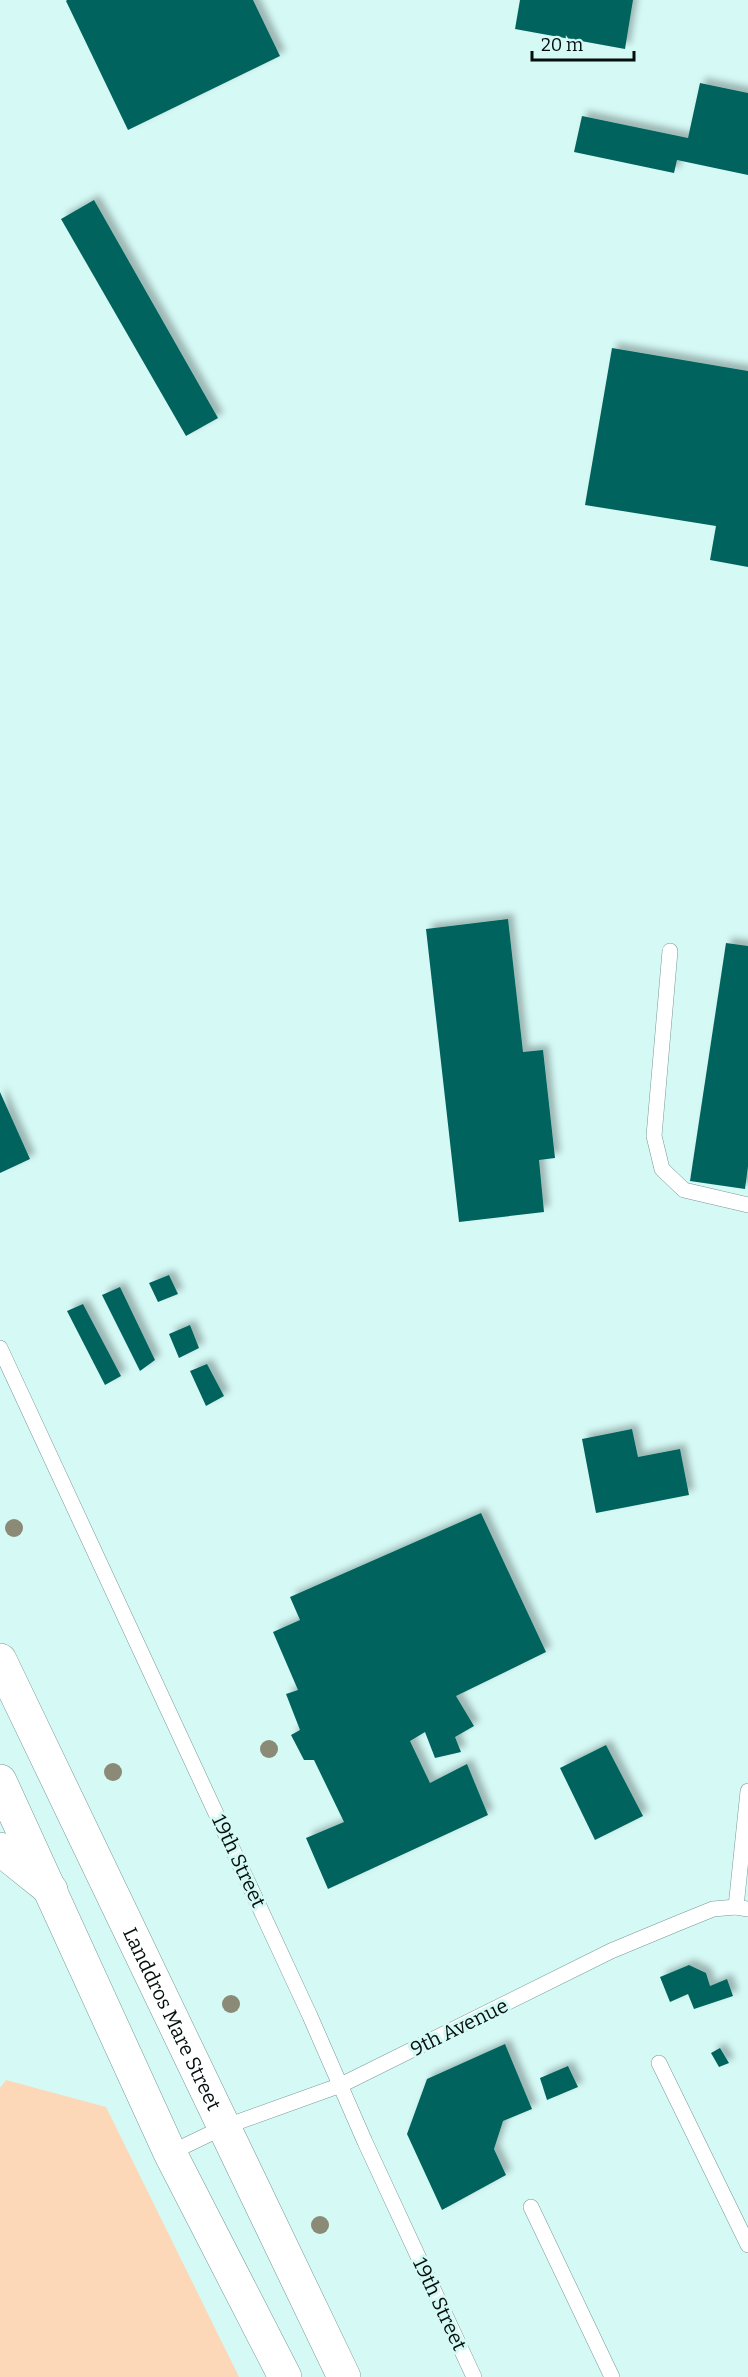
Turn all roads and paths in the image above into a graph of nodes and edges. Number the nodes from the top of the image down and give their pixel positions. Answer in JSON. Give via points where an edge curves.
{"nodes":[{"id":1,"x":670,"y":951,"type":"dead end"},
{"id":2,"x":748,"y":1205,"type":"edge"},
{"id":3,"x":0,"y":1348,"type":"edge"},
{"id":4,"x":0,"y":1660,"type":"edge"},
{"id":5,"x":0,"y":1781,"type":"edge"},
{"id":6,"x":748,"y":1791,"type":"edge"},
{"id":7,"x":0,"y":1849,"type":"edge"},
{"id":8,"x":51,"y":1890,"type":"junction"},
{"id":9,"x":742,"y":1908,"type":"edge"},
{"id":10,"x":659,"y":2063,"type":"dead end"},
{"id":11,"x":341,"y":2085,"type":"junction"},
{"id":12,"x":224,"y":2127,"type":"junction"},
{"id":13,"x":170,"y":2153,"type":"junction"},
{"id":14,"x":531,"y":2207,"type":"dead end"},
{"id":15,"x":748,"y":2245,"type":"edge"},
{"id":16,"x":285,"y":2377,"type":"edge"},
{"id":17,"x":344,"y":2377,"type":"edge"},
{"id":18,"x":474,"y":2377,"type":"edge"},
{"id":19,"x":612,"y":2377,"type":"edge"}],
"edges":[{"from":1,"to":2,"type":"lane","via":[[654,1136],[662,1169],[684,1190]]},
{"from":3,"to":11,"type":"lane","name":"19th Street"},
{"from":4,"to":12,"type":"main road","name":"Landdros Mare Street"},
{"from":5,"to":8,"type":"main road"},
{"from":6,"to":9,"type":"lane"},
{"from":7,"to":8,"type":"main road"},
{"from":8,"to":13,"type":"main road"},
{"from":9,"to":11,"type":"lane","name":"9th Avenue","via":[[713,1909],[611,1952]]},
{"from":10,"to":15,"type":"lane"},
{"from":11,"to":12,"type":"lane","name":"9th Avenue"},
{"from":11,"to":18,"type":"lane","name":"19th Street"},
{"from":12,"to":13,"type":"lane","name":"9th Avenue"},
{"from":12,"to":17,"type":"main road","name":"Landdros Mare Street"},
{"from":13,"to":16,"type":"main road"},
{"from":14,"to":19,"type":"lane"}]}
